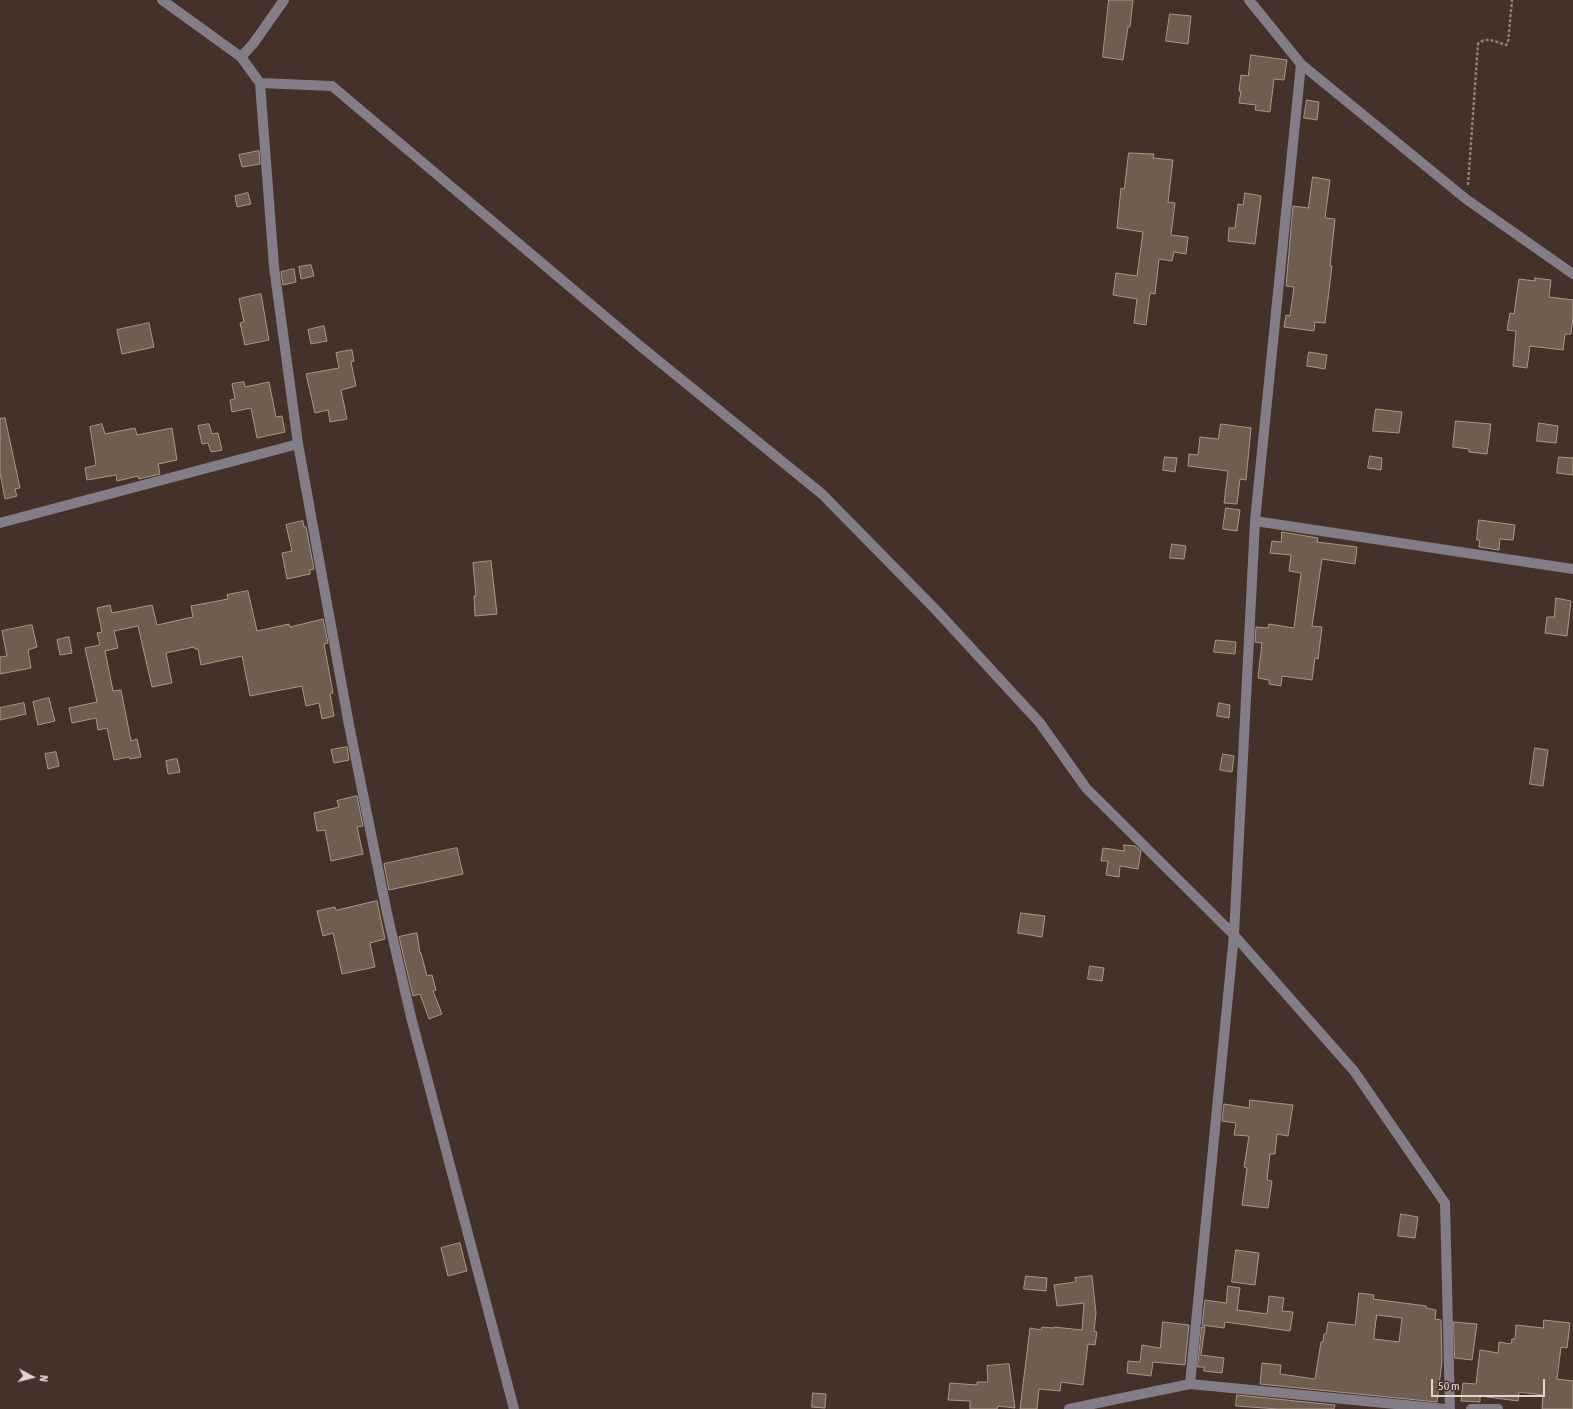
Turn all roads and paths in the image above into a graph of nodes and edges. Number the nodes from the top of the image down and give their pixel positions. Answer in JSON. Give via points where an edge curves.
{"nodes":[{"id":1,"x":162,"y":0,"type":"edge"},
{"id":2,"x":284,"y":0,"type":"edge"},
{"id":3,"x":1249,"y":0,"type":"edge"},
{"id":4,"x":1512,"y":0,"type":"edge"},
{"id":5,"x":241,"y":58,"type":"junction"},
{"id":6,"x":1300,"y":64,"type":"junction"},
{"id":7,"x":260,"y":83,"type":"junction"},
{"id":8,"x":1466,"y":199,"type":"junction"},
{"id":9,"x":1573,"y":274,"type":"edge"},
{"id":10,"x":298,"y":444,"type":"junction"},
{"id":11,"x":1254,"y":522,"type":"junction"},
{"id":12,"x":0,"y":523,"type":"edge"},
{"id":13,"x":1573,"y":569,"type":"edge"},
{"id":14,"x":1234,"y":935,"type":"junction"},
{"id":15,"x":1190,"y":1384,"type":"junction"},
{"id":16,"x":514,"y":1409,"type":"edge"},
{"id":17,"x":1069,"y":1409,"type":"edge"},
{"id":18,"x":1446,"y":1409,"type":"edge"},
{"id":19,"x":1450,"y":1409,"type":"edge"},
{"id":20,"x":1471,"y":1409,"type":"edge"},
{"id":21,"x":1498,"y":1409,"type":"edge"}],
"edges":[{"from":1,"to":5,"type":"street"},
{"from":2,"to":5,"type":"street"},
{"from":3,"to":6,"type":"street"},
{"from":4,"to":8,"type":"path","via":[[1506,46],[1486,39],[1478,44]]},
{"from":5,"to":7,"type":"street"},
{"from":6,"to":8,"type":"street"},
{"from":6,"to":11,"type":"street"},
{"from":7,"to":10,"type":"street","via":[[274,267]]},
{"from":7,"to":14,"type":"street","via":[[332,86],[639,345],[822,494],[936,610],[1040,723],[1086,788]]},
{"from":8,"to":9,"type":"street"},
{"from":10,"to":12,"type":"street"},
{"from":10,"to":16,"type":"street","via":[[349,725],[390,928]]},
{"from":11,"to":13,"type":"street"},
{"from":11,"to":14,"type":"street"},
{"from":14,"to":15,"type":"street"},
{"from":14,"to":19,"type":"street","via":[[1354,1071],[1445,1203]]},
{"from":15,"to":17,"type":"street"},
{"from":15,"to":18,"type":"street"},
{"from":20,"to":21,"type":"street"}]}
